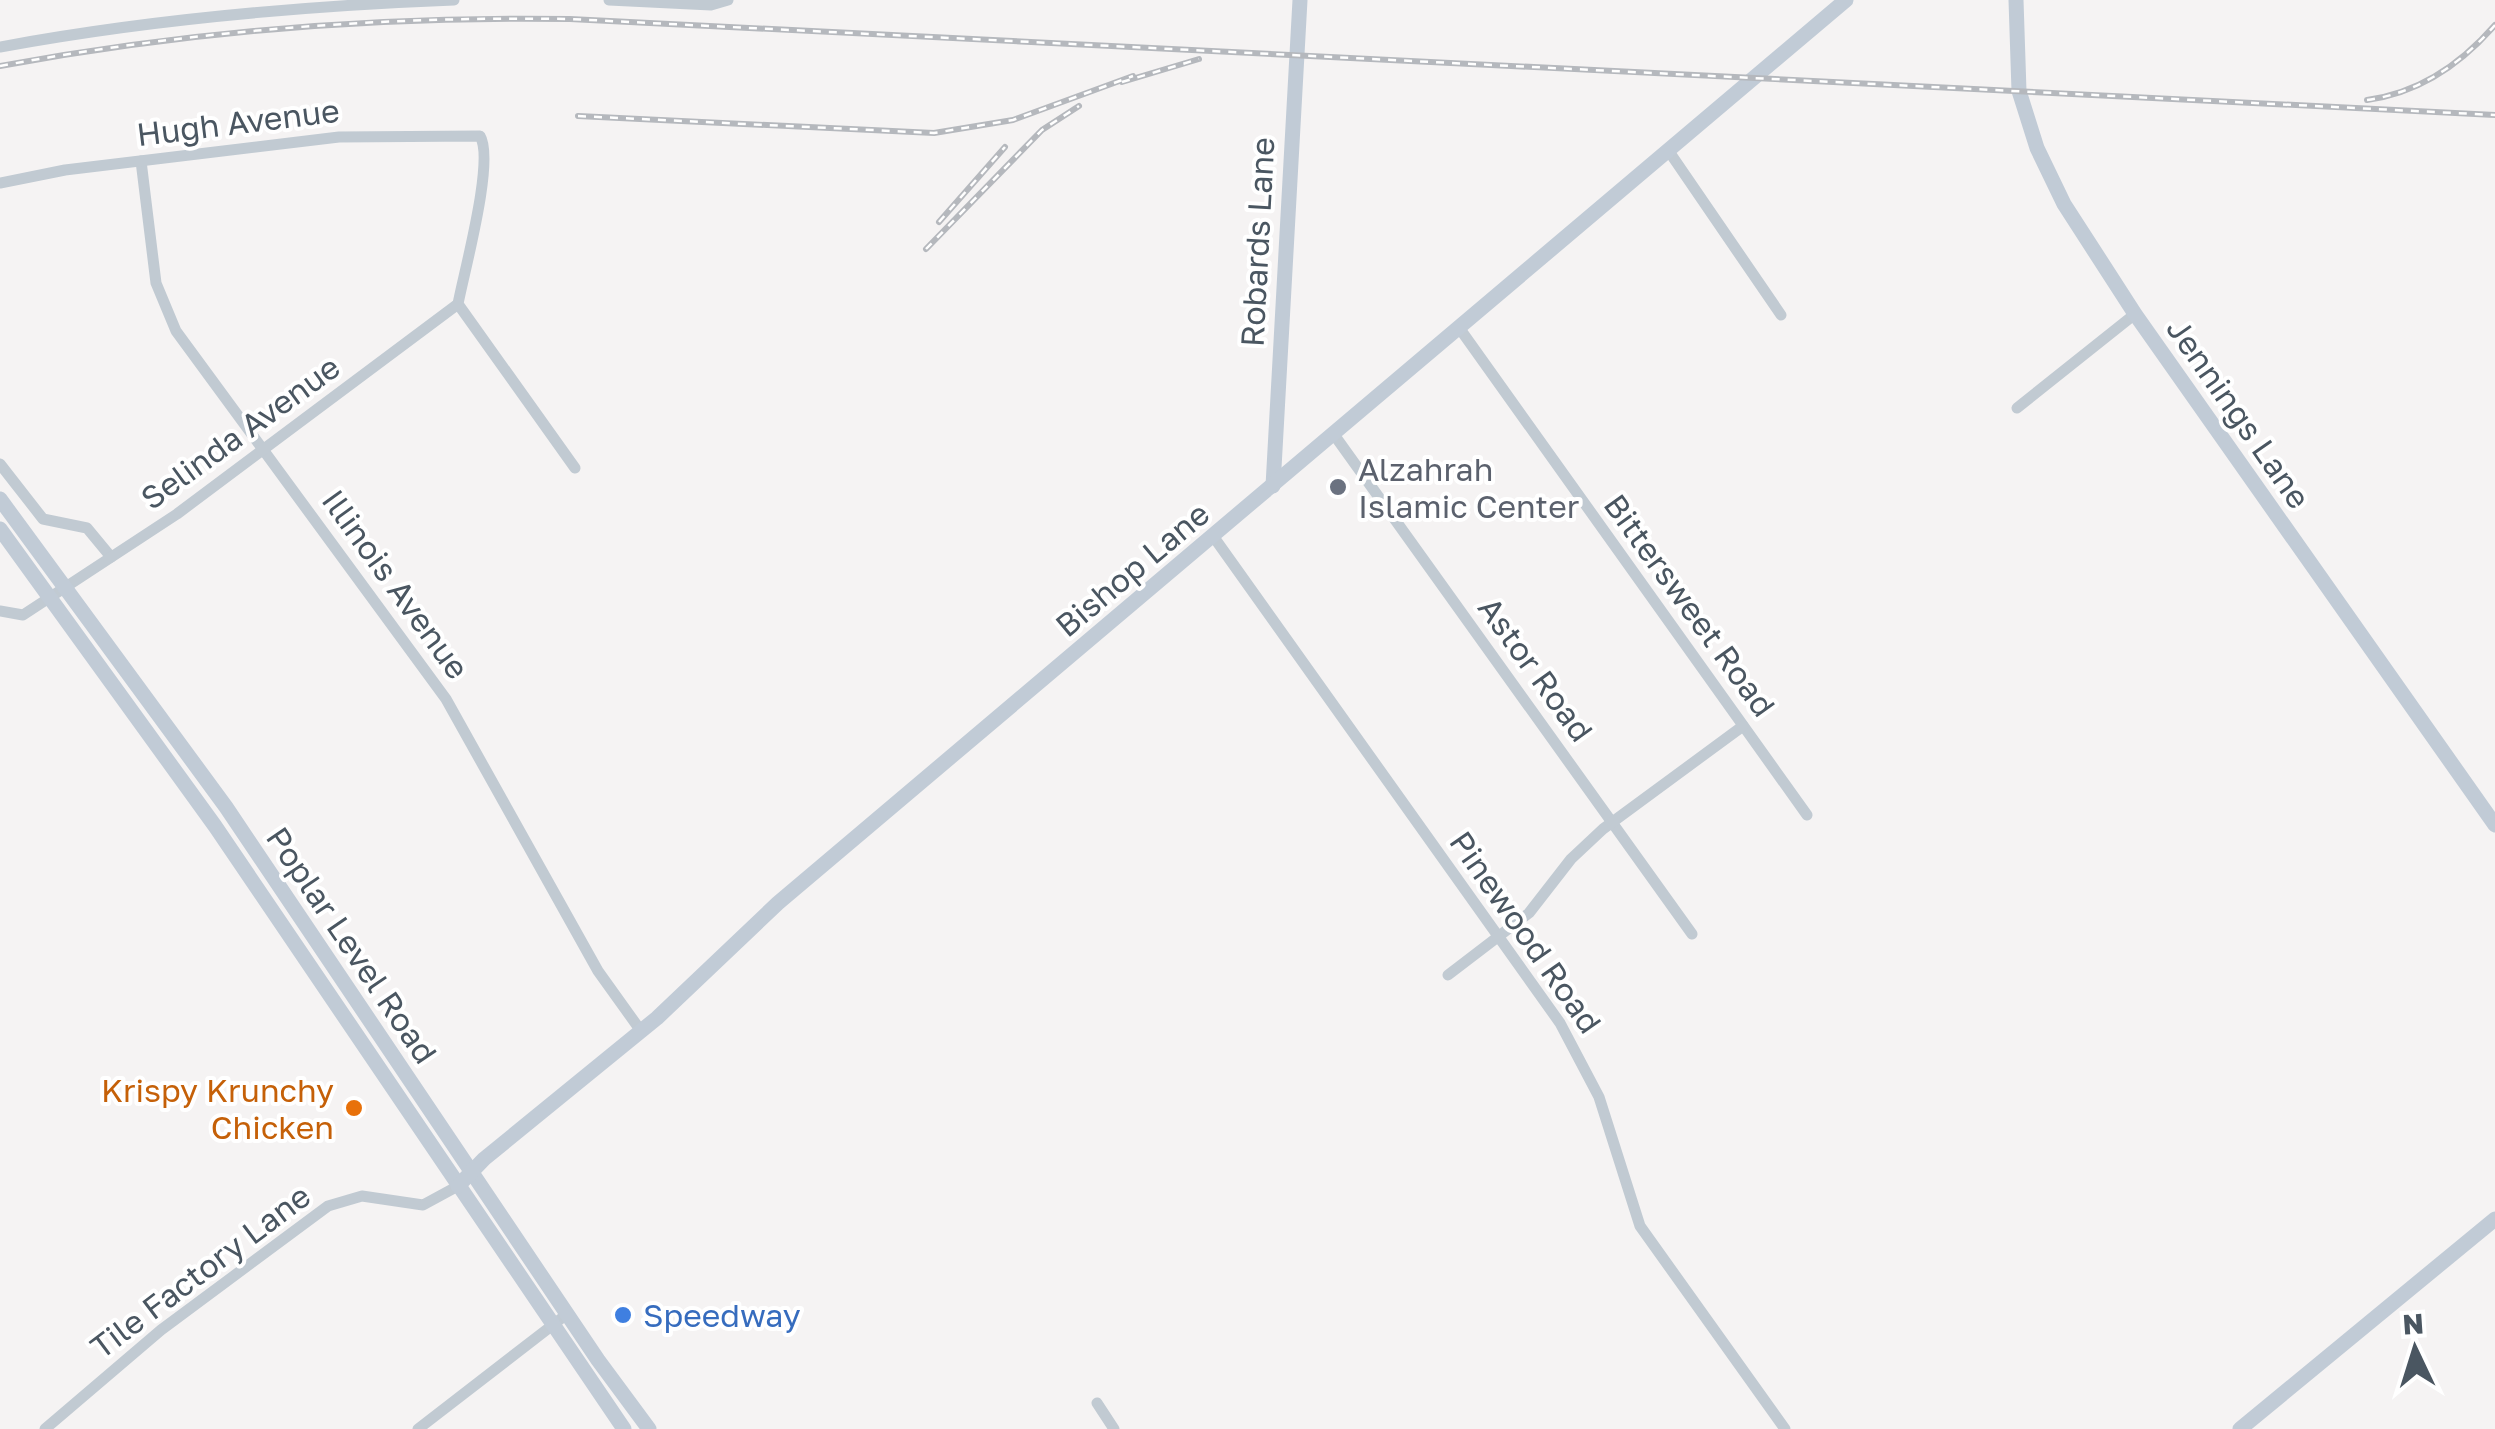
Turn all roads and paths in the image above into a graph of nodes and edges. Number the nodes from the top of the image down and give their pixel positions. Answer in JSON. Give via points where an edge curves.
{"nodes":[{"id":1,"x":454,"y":0,"type":"edge"},
{"id":2,"x":609,"y":0,"type":"edge"},
{"id":3,"x":728,"y":0,"type":"edge"},
{"id":4,"x":1300,"y":0,"type":"edge"},
{"id":5,"x":1846,"y":0,"type":"edge"},
{"id":6,"x":2016,"y":0,"type":"edge"},
{"id":7,"x":0,"y":47,"type":"edge"},
{"id":8,"x":1668,"y":150,"type":"junction"},
{"id":9,"x":141,"y":161,"type":"junction"},
{"id":10,"x":0,"y":184,"type":"edge"},
{"id":11,"x":458,"y":304,"type":"junction"},
{"id":12,"x":2135,"y":314,"type":"junction"},
{"id":13,"x":1781,"y":315,"type":"dead end"},
{"id":14,"x":1460,"y":329,"type":"junction"},
{"id":15,"x":2017,"y":408,"type":"dead end"},
{"id":16,"x":1335,"y":436,"type":"junction"},
{"id":17,"x":264,"y":450,"type":"junction"},
{"id":18,"x":0,"y":464,"type":"edge"},
{"id":19,"x":576,"y":468,"type":"dead end"},
{"id":20,"x":1273,"y":486,"type":"junction"},
{"id":21,"x":0,"y":499,"type":"edge"},
{"id":22,"x":0,"y":530,"type":"edge"},
{"id":23,"x":1213,"y":536,"type":"junction"},
{"id":24,"x":112,"y":557,"type":"junction"},
{"id":25,"x":66,"y":588,"type":"junction"},
{"id":26,"x":49,"y":598,"type":"junction"},
{"id":27,"x":0,"y":612,"type":"edge"},
{"id":28,"x":1743,"y":726,"type":"junction"},
{"id":29,"x":1807,"y":815,"type":"dead end"},
{"id":30,"x":1612,"y":822,"type":"junction"},
{"id":31,"x":2495,"y":825,"type":"edge"},
{"id":32,"x":1497,"y":934,"type":"junction"},
{"id":33,"x":1692,"y":934,"type":"dead end"},
{"id":34,"x":1448,"y":975,"type":"dead end"},
{"id":35,"x":641,"y":1031,"type":"junction"},
{"id":36,"x":472,"y":1172,"type":"junction"},
{"id":37,"x":458,"y":1186,"type":"junction"},
{"id":38,"x":2495,"y":1219,"type":"edge"},
{"id":39,"x":567,"y":1314,"type":"junction"},
{"id":40,"x":551,"y":1325,"type":"junction"},
{"id":41,"x":1098,"y":1404,"type":"dead end"},
{"id":42,"x":45,"y":1429,"type":"edge"},
{"id":43,"x":418,"y":1429,"type":"edge"},
{"id":44,"x":624,"y":1429,"type":"edge"},
{"id":45,"x":650,"y":1429,"type":"edge"},
{"id":46,"x":1114,"y":1429,"type":"edge"},
{"id":47,"x":1785,"y":1429,"type":"edge"},
{"id":48,"x":2240,"y":1429,"type":"edge"}],
"edges":[{"from":1,"to":7,"type":"street","via":[[287,6]]},
{"from":2,"to":3,"type":"street"},
{"from":4,"to":20,"type":"street","name":"Robards Lane"},
{"from":5,"to":8,"type":"street","name":"Bishop Lane"},
{"from":6,"to":12,"type":"street","name":"Jennings Lane","via":[[2019,91],[2037,148],[2064,204]]},
{"from":8,"to":13,"type":"street"},
{"from":8,"to":14,"type":"street","name":"Bishop Lane"},
{"from":9,"to":10,"type":"street","name":"Hugh Avenue"},
{"from":9,"to":11,"type":"street","name":"Hugh Avenue","via":[[370,134],[482,138]]},
{"from":9,"to":17,"type":"street","name":"Illinois Avenue","via":[[156,282],[166,311]]},
{"from":11,"to":17,"type":"street","name":"Selinda Avenue"},
{"from":11,"to":19,"type":"street"},
{"from":12,"to":15,"type":"street"},
{"from":12,"to":31,"type":"street","name":"Jennings Lane"},
{"from":14,"to":16,"type":"street","name":"Bishop Lane"},
{"from":14,"to":28,"type":"street","name":"Bittersweet Road"},
{"from":16,"to":20,"type":"street","name":"Bishop Lane"},
{"from":16,"to":30,"type":"street","name":"Astor Road"},
{"from":17,"to":24,"type":"street","name":"Selinda Avenue"},
{"from":17,"to":35,"type":"street","name":"Illinois Avenue","via":[[446,699],[598,971]]},
{"from":18,"to":24,"type":"street","via":[[43,519],[87,528]]},
{"from":20,"to":23,"type":"street","name":"Bishop Lane"},
{"from":21,"to":25,"type":"street","name":"Poplar Level Road"},
{"from":22,"to":26,"type":"street","name":"Poplar Level Road"},
{"from":23,"to":32,"type":"street","name":"Pinewood Road"},
{"from":23,"to":35,"type":"street","name":"Bishop Lane","via":[[778,903]]},
{"from":24,"to":25,"type":"street","name":"Selinda Avenue"},
{"from":25,"to":26,"type":"street","name":"Selinda Avenue"},
{"from":25,"to":36,"type":"street","name":"Poplar Level Road","via":[[226,808]]},
{"from":26,"to":27,"type":"street","name":"Selinda Avenue","via":[[23,615]]},
{"from":26,"to":37,"type":"street","name":"Poplar Level Road","via":[[210,818]]},
{"from":28,"to":29,"type":"street","name":"Bittersweet Road"},
{"from":28,"to":30,"type":"street"},
{"from":30,"to":32,"type":"street","via":[[1571,859],[1529,913]]},
{"from":30,"to":33,"type":"street","name":"Astor Road"},
{"from":32,"to":34,"type":"street"},
{"from":32,"to":47,"type":"street","name":"Pinewood Road","via":[[1587,1069],[1651,1245]]},
{"from":35,"to":36,"type":"street","name":"Bishop Lane"},
{"from":36,"to":37,"type":"street","name":"Bishop Lane"},
{"from":36,"to":39,"type":"street","name":"Poplar Level Road"},
{"from":37,"to":40,"type":"street","name":"Poplar Level Road"},
{"from":37,"to":42,"type":"street","name":"Tile Factory Lane","via":[[415,1206],[362,1196],[328,1206],[161,1330]]},
{"from":38,"to":48,"type":"street"},
{"from":39,"to":40,"type":"street"},
{"from":39,"to":45,"type":"street","name":"Poplar Level Road"},
{"from":40,"to":43,"type":"street"},
{"from":40,"to":44,"type":"street","name":"Poplar Level Road"},
{"from":41,"to":46,"type":"street"}]}
